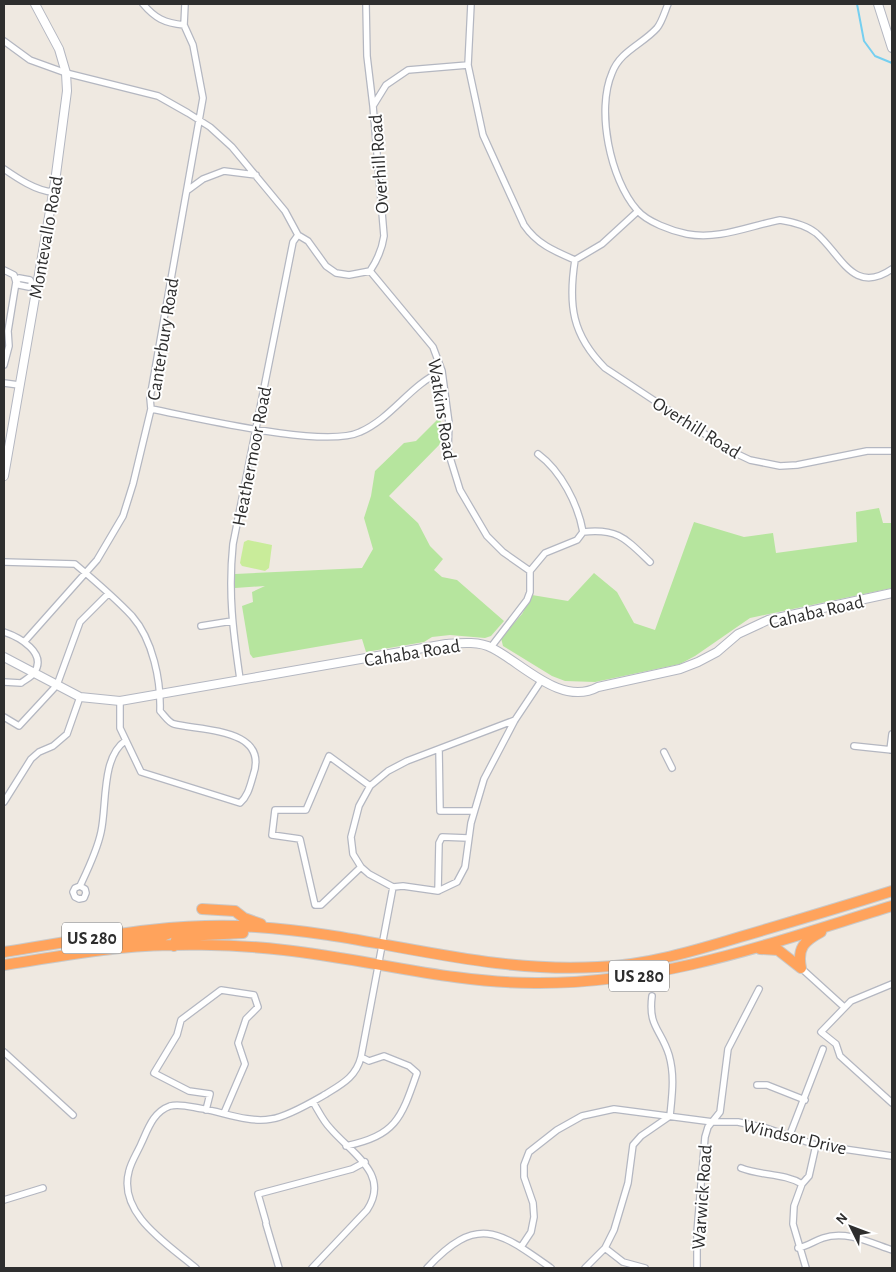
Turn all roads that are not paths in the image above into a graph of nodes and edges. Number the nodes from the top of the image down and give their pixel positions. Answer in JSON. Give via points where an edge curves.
{"nodes":[{"id":1,"x":35,"y":4,"type":"edge"},
{"id":2,"x":143,"y":4,"type":"edge"},
{"id":3,"x":186,"y":4,"type":"edge"},
{"id":4,"x":366,"y":4,"type":"edge"},
{"id":5,"x":471,"y":4,"type":"edge"},
{"id":6,"x":668,"y":4,"type":"edge"},
{"id":7,"x":878,"y":4,"type":"edge"},
{"id":8,"x":184,"y":25,"type":"junction"},
{"id":9,"x":4,"y":40,"type":"edge"},
{"id":10,"x":892,"y":48,"type":"edge"},
{"id":11,"x":468,"y":65,"type":"junction"},
{"id":12,"x":66,"y":73,"type":"junction"},
{"id":13,"x":373,"y":106,"type":"junction"},
{"id":14,"x":200,"y":121,"type":"junction"},
{"id":15,"x":4,"y":169,"type":"edge"},
{"id":16,"x":256,"y":175,"type":"junction"},
{"id":17,"x":188,"y":190,"type":"junction"},
{"id":18,"x":53,"y":192,"type":"junction"},
{"id":19,"x":638,"y":211,"type":"junction"},
{"id":20,"x":298,"y":235,"type":"junction"},
{"id":21,"x":575,"y":260,"type":"junction"},
{"id":22,"x":4,"y":270,"type":"edge"},
{"id":23,"x":892,"y":270,"type":"edge"},
{"id":24,"x":370,"y":271,"type":"junction"},
{"id":25,"x":16,"y":282,"type":"junction"},
{"id":26,"x":34,"y":284,"type":"junction"},
{"id":27,"x":4,"y":365,"type":"edge"},
{"id":28,"x":442,"y":371,"type":"junction"},
{"id":29,"x":4,"y":383,"type":"edge"},
{"id":30,"x":19,"y":385,"type":"junction"},
{"id":31,"x":151,"y":409,"type":"junction"},
{"id":32,"x":256,"y":429,"type":"junction"},
{"id":33,"x":892,"y":451,"type":"edge"},
{"id":34,"x":538,"y":454,"type":"dead end"},
{"id":35,"x":4,"y":476,"type":"edge"},
{"id":36,"x":583,"y":532,"type":"junction"},
{"id":37,"x":4,"y":562,"type":"edge"},
{"id":38,"x":650,"y":562,"type":"dead end"},
{"id":39,"x":530,"y":571,"type":"junction"},
{"id":40,"x":84,"y":573,"type":"junction"},
{"id":41,"x":892,"y":593,"type":"edge"},
{"id":42,"x":108,"y":594,"type":"junction"},
{"id":43,"x":232,"y":621,"type":"junction"},
{"id":44,"x":201,"y":626,"type":"dead end"},
{"id":45,"x":4,"y":632,"type":"edge"},
{"id":46,"x":25,"y":641,"type":"junction"},
{"id":47,"x":493,"y":644,"type":"junction"},
{"id":48,"x":4,"y":657,"type":"edge"},
{"id":49,"x":34,"y":674,"type":"junction"},
{"id":50,"x":240,"y":679,"type":"junction"},
{"id":51,"x":4,"y":682,"type":"edge"},
{"id":52,"x":541,"y":682,"type":"junction"},
{"id":53,"x":56,"y":685,"type":"junction"},
{"id":54,"x":161,"y":693,"type":"junction"},
{"id":55,"x":80,"y":697,"type":"junction"},
{"id":56,"x":120,"y":701,"type":"junction"},
{"id":57,"x":4,"y":717,"type":"edge"},
{"id":58,"x":515,"y":720,"type":"junction"},
{"id":59,"x":892,"y":734,"type":"edge"},
{"id":60,"x":125,"y":741,"type":"junction"},
{"id":61,"x":854,"y":746,"type":"dead end"},
{"id":62,"x":439,"y":749,"type":"junction"},
{"id":63,"x":891,"y":750,"type":"edge"},
{"id":64,"x":664,"y":752,"type":"dead end"},
{"id":65,"x":672,"y":768,"type":"dead end"},
{"id":66,"x":370,"y":786,"type":"junction"},
{"id":67,"x":4,"y":802,"type":"edge"},
{"id":68,"x":474,"y":811,"type":"junction"},
{"id":69,"x":468,"y":838,"type":"junction"},
{"id":70,"x":361,"y":867,"type":"junction"},
{"id":71,"x":80,"y":886,"type":"dead end"},
{"id":72,"x":393,"y":887,"type":"junction"},
{"id":73,"x":438,"y":891,"type":"junction"},
{"id":74,"x":892,"y":891,"type":"edge"},
{"id":75,"x":892,"y":906,"type":"edge"},
{"id":76,"x":202,"y":909,"type":"dead end"},
{"id":77,"x":892,"y":912,"type":"edge"},
{"id":78,"x":855,"y":918,"type":"junction"},
{"id":79,"x":836,"y":923,"type":"junction"},
{"id":80,"x":180,"y":928,"type":"junction"},
{"id":81,"x":274,"y":928,"type":"junction"},
{"id":82,"x":382,"y":945,"type":"junction"},
{"id":83,"x":4,"y":946,"type":"edge"},
{"id":84,"x":174,"y":946,"type":"junction"},
{"id":85,"x":29,"y":948,"type":"junction"},
{"id":86,"x":749,"y":949,"type":"junction"},
{"id":87,"x":4,"y":952,"type":"edge"},
{"id":88,"x":56,"y":957,"type":"junction"},
{"id":89,"x":4,"y":965,"type":"edge"},
{"id":90,"x":378,"y":965,"type":"junction"},
{"id":91,"x":801,"y":968,"type":"junction"},
{"id":92,"x":4,"y":972,"type":"edge"},
{"id":93,"x":892,"y":984,"type":"edge"},
{"id":94,"x":759,"y":989,"type":"dead end"},
{"id":95,"x":652,"y":996,"type":"dead end"},
{"id":96,"x":844,"y":1007,"type":"junction"},
{"id":97,"x":823,"y":1048,"type":"dead end"},
{"id":98,"x":4,"y":1052,"type":"edge"},
{"id":99,"x":361,"y":1057,"type":"junction"},
{"id":100,"x":757,"y":1085,"type":"dead end"},
{"id":101,"x":805,"y":1100,"type":"junction"},
{"id":102,"x":313,"y":1102,"type":"junction"},
{"id":103,"x":892,"y":1103,"type":"edge"},
{"id":104,"x":206,"y":1110,"type":"junction"},
{"id":105,"x":224,"y":1113,"type":"junction"},
{"id":106,"x":73,"y":1114,"type":"dead end"},
{"id":107,"x":670,"y":1116,"type":"junction"},
{"id":108,"x":713,"y":1122,"type":"junction"},
{"id":109,"x":789,"y":1137,"type":"junction"},
{"id":110,"x":816,"y":1145,"type":"junction"},
{"id":111,"x":346,"y":1146,"type":"junction"},
{"id":112,"x":892,"y":1156,"type":"edge"},
{"id":113,"x":364,"y":1162,"type":"junction"},
{"id":114,"x":741,"y":1168,"type":"dead end"},
{"id":115,"x":802,"y":1184,"type":"junction"},
{"id":116,"x":43,"y":1188,"type":"dead end"},
{"id":117,"x":4,"y":1200,"type":"edge"},
{"id":118,"x":521,"y":1247,"type":"junction"},
{"id":119,"x":605,"y":1248,"type":"junction"},
{"id":120,"x":798,"y":1248,"type":"junction"},
{"id":121,"x":892,"y":1250,"type":"edge"},
{"id":122,"x":196,"y":1268,"type":"edge"},
{"id":123,"x":279,"y":1268,"type":"edge"},
{"id":124,"x":312,"y":1268,"type":"edge"},
{"id":125,"x":427,"y":1268,"type":"edge"},
{"id":126,"x":551,"y":1268,"type":"edge"},
{"id":127,"x":586,"y":1268,"type":"edge"},
{"id":128,"x":645,"y":1268,"type":"edge"},
{"id":129,"x":697,"y":1268,"type":"edge"},
{"id":130,"x":806,"y":1268,"type":"edge"}],
"edges":[{"from":1,"to":12,"type":"street","name":"Montevallo Road","via":[[59,49]]},
{"from":2,"to":8,"type":"street","via":[[155,18],[168,24]]},
{"from":3,"to":8,"type":"street","name":"Canterbury Road"},
{"from":4,"to":13,"type":"street","via":[[367,56]]},
{"from":5,"to":11,"type":"street"},
{"from":6,"to":19,"type":"street","via":[[658,27],[619,60],[612,72],[605,104],[609,148],[624,189]]},
{"from":7,"to":10,"type":"street"},
{"from":8,"to":14,"type":"street","name":"Canterbury Road","via":[[198,64],[203,98]]},
{"from":9,"to":12,"type":"street","via":[[30,60]]},
{"from":11,"to":13,"type":"street","name":"Overhill Road","via":[[408,70],[386,85]]},
{"from":11,"to":21,"type":"street","via":[[483,135],[524,225],[532,237],[547,248]]},
{"from":12,"to":14,"type":"street","via":[[158,96]]},
{"from":12,"to":18,"type":"street","name":"Montevallo Road","via":[[66,115]]},
{"from":13,"to":24,"type":"street","name":"Overhill Road","via":[[384,236],[380,256]]},
{"from":14,"to":16,"type":"street","via":[[226,141]]},
{"from":14,"to":17,"type":"street","name":"Canterbury Road"},
{"from":15,"to":18,"type":"street","via":[[19,179]]},
{"from":16,"to":17,"type":"street","via":[[234,171],[214,173]]},
{"from":16,"to":20,"type":"street","via":[[285,211]]},
{"from":17,"to":31,"type":"street","name":"Canterbury Road","via":[[150,398]]},
{"from":18,"to":26,"type":"street","name":"Montevallo Road"},
{"from":19,"to":21,"type":"street","via":[[602,244]]},
{"from":19,"to":23,"type":"street","via":[[664,227],[705,236],[718,236],[780,220],[790,222],[815,232],[852,273],[864,278],[877,278]]},
{"from":20,"to":24,"type":"street","via":[[308,241],[326,266],[336,273],[349,275]]},
{"from":20,"to":32,"type":"street","name":"Heathermoor Road","via":[[293,242]]},
{"from":21,"to":33,"type":"street","name":"Overhill Road","via":[[570,302],[574,322],[592,356],[605,368],[729,450],[750,460],[780,466],[868,451]]},
{"from":22,"to":25,"type":"street","via":[[14,275]]},
{"from":24,"to":28,"type":"street","name":"Watkins Road","via":[[425,335]]},
{"from":25,"to":26,"type":"street","via":[[29,287]]},
{"from":25,"to":27,"type":"street"},
{"from":26,"to":30,"type":"street","name":"Montevallo Road"},
{"from":28,"to":32,"type":"street","via":[[428,378],[386,418],[359,433],[326,437]]},
{"from":28,"to":39,"type":"street","name":"Watkins Road","via":[[449,422],[448,451],[460,490],[487,536],[502,552]]},
{"from":29,"to":30,"type":"street"},
{"from":30,"to":35,"type":"street","name":"Montevallo Road"},
{"from":31,"to":32,"type":"street"},
{"from":31,"to":40,"type":"street","name":"Canterbury Road","via":[[123,516],[103,552]]},
{"from":32,"to":43,"type":"street","name":"Heathermoor Road","via":[[233,544],[229,581]]},
{"from":34,"to":36,"type":"street","via":[[570,494],[580,514]]},
{"from":36,"to":38,"type":"street","via":[[613,532]]},
{"from":36,"to":39,"type":"street","via":[[577,540],[551,549]]},
{"from":37,"to":40,"type":"street","via":[[75,564]]},
{"from":39,"to":47,"type":"street","via":[[530,592],[523,608]]},
{"from":40,"to":42,"type":"street"},
{"from":40,"to":46,"type":"street","name":"Canterbury Road","via":[[78,584]]},
{"from":41,"to":52,"type":"street","name":"Cahaba Road","via":[[768,620],[738,634],[716,652],[680,669],[576,692]]},
{"from":42,"to":53,"type":"street","via":[[80,622]]},
{"from":42,"to":54,"type":"street","via":[[132,617],[146,637]]},
{"from":43,"to":44,"type":"street"},
{"from":43,"to":50,"type":"street","name":"Heathermoor Road"},
{"from":45,"to":46,"type":"street"},
{"from":46,"to":49,"type":"street","via":[[35,655]]},
{"from":47,"to":50,"type":"street","name":"Cahaba Road","via":[[446,644]]},
{"from":47,"to":52,"type":"street","name":"Cahaba Road"},
{"from":48,"to":49,"type":"street","name":"Cahaba Road"},
{"from":49,"to":51,"type":"street","via":[[21,683]]},
{"from":49,"to":53,"type":"street","name":"Cahaba Road"},
{"from":50,"to":54,"type":"street","name":"Cahaba Road"},
{"from":52,"to":58,"type":"street"},
{"from":53,"to":55,"type":"street","name":"Cahaba Road"},
{"from":53,"to":57,"type":"street","via":[[17,726]]},
{"from":54,"to":56,"type":"street","name":"Cahaba Road"},
{"from":54,"to":60,"type":"street","via":[[160,711],[172,724],[224,731],[252,749],[256,769],[246,798],[240,803],[141,772]]},
{"from":55,"to":56,"type":"street","name":"Cahaba Road"},
{"from":55,"to":67,"type":"street","via":[[67,734],[31,759]]},
{"from":56,"to":60,"type":"street","via":[[120,728]]},
{"from":58,"to":62,"type":"street"},
{"from":58,"to":68,"type":"street","via":[[484,779]]},
{"from":59,"to":63,"type":"street"},
{"from":60,"to":71,"type":"street","via":[[111,763],[102,831]]},
{"from":61,"to":63,"type":"street"},
{"from":62,"to":66,"type":"street","via":[[388,771]]},
{"from":62,"to":68,"type":"street","via":[[440,811]]},
{"from":64,"to":65,"type":"street"},
{"from":66,"to":70,"type":"street","via":[[359,806],[351,838]]},
{"from":66,"to":70,"type":"street","via":[[329,756],[306,810],[275,810],[272,835],[300,839],[316,905],[322,905]]},
{"from":68,"to":69,"type":"street"},
{"from":69,"to":73,"type":"street","via":[[462,876],[448,888]]},
{"from":69,"to":73,"type":"street","via":[[442,837],[439,843]]},
{"from":70,"to":72,"type":"street"},
{"from":72,"to":73,"type":"street"},
{"from":72,"to":82,"type":"street"},
{"from":74,"to":82,"type":"highway","number":"US 280","via":[[676,955],[601,967],[491,964]]},
{"from":75,"to":78,"type":"highway","number":"US 280"},
{"from":76,"to":81,"type":"highway","via":[[235,911],[244,918]]},
{"from":77,"to":78,"type":"highway","via":[[875,918]]},
{"from":78,"to":79,"type":"highway","number":"US 280"},
{"from":79,"to":86,"type":"highway","number":"US 280"},
{"from":79,"to":91,"type":"highway","via":[[802,945]]},
{"from":80,"to":81,"type":"highway","number":"US 280"},
{"from":80,"to":85,"type":"highway","number":"US 280"},
{"from":80,"to":88,"type":"highway","via":[[163,936],[117,942]]},
{"from":81,"to":82,"type":"highway","number":"US 280"},
{"from":81,"to":84,"type":"highway","via":[[184,936],[176,940]]},
{"from":82,"to":90,"type":"street"},
{"from":83,"to":85,"type":"highway"},
{"from":84,"to":88,"type":"highway","number":"US 280","via":[[119,948]]},
{"from":84,"to":90,"type":"highway","number":"US 280","via":[[282,950]]},
{"from":85,"to":87,"type":"highway","number":"US 280"},
{"from":86,"to":90,"type":"highway","number":"US 280","via":[[667,971],[594,981],[484,981]]},
{"from":86,"to":91,"type":"highway","via":[[778,950]]},
{"from":88,"to":89,"type":"highway","number":"US 280"},
{"from":88,"to":92,"type":"highway"},
{"from":90,"to":99,"type":"street"},
{"from":91,"to":96,"type":"street"},
{"from":93,"to":96,"type":"street"},
{"from":94,"to":108,"type":"street","name":"Warwick Road","via":[[728,1049],[720,1112]]},
{"from":95,"to":107,"type":"street","via":[[652,1022],[668,1052],[674,1077]]},
{"from":96,"to":103,"type":"street","via":[[821,1032],[836,1044],[840,1056]]},
{"from":97,"to":101,"type":"street"},
{"from":98,"to":106,"type":"street"},
{"from":99,"to":102,"type":"street","via":[[349,1080]]},
{"from":99,"to":111,"type":"street","via":[[369,1061],[384,1056],[409,1066],[417,1073],[403,1112],[385,1133]]},
{"from":100,"to":101,"type":"street","via":[[767,1085]]},
{"from":101,"to":109,"type":"street"},
{"from":102,"to":105,"type":"street","via":[[272,1119],[259,1120]]},
{"from":102,"to":111,"type":"street","via":[[327,1126]]},
{"from":104,"to":105,"type":"street"},
{"from":104,"to":105,"type":"street","via":[[210,1094],[188,1091],[154,1073],[177,1035],[181,1020],[216,992],[246,992],[254,995],[258,1007],[246,1019],[238,1043],[245,1064]]},
{"from":104,"to":122,"type":"street","via":[[181,1105],[158,1113],[128,1172],[127,1192],[132,1206],[144,1222]]},
{"from":107,"to":108,"type":"street","name":"Windsor Drive"},
{"from":107,"to":118,"type":"street","name":"Windsor Drive","via":[[614,1109],[582,1116],[529,1152],[524,1177],[534,1217],[531,1232]]},
{"from":107,"to":119,"type":"street","via":[[633,1145],[628,1183]]},
{"from":108,"to":109,"type":"street","name":"Windsor Drive","via":[[738,1122]]},
{"from":108,"to":129,"type":"street","name":"Warwick Road","via":[[704,1137]]},
{"from":109,"to":110,"type":"street","name":"Windsor Drive"},
{"from":110,"to":112,"type":"street","name":"Windsor Drive"},
{"from":110,"to":115,"type":"street","via":[[808,1176]]},
{"from":111,"to":113,"type":"street"},
{"from":113,"to":123,"type":"street","via":[[258,1194]]},
{"from":113,"to":124,"type":"street","via":[[372,1172],[373,1201]]},
{"from":114,"to":115,"type":"street","via":[[793,1179]]},
{"from":115,"to":120,"type":"street","via":[[794,1206],[793,1224]]},
{"from":116,"to":117,"type":"street"},
{"from":118,"to":125,"type":"street","via":[[508,1238],[493,1234],[471,1235],[457,1240]]},
{"from":118,"to":126,"type":"street"},
{"from":119,"to":127,"type":"street"},
{"from":119,"to":128,"type":"street","via":[[623,1262]]},
{"from":120,"to":121,"type":"street","via":[[823,1238],[845,1235]]},
{"from":120,"to":130,"type":"street"}]}
